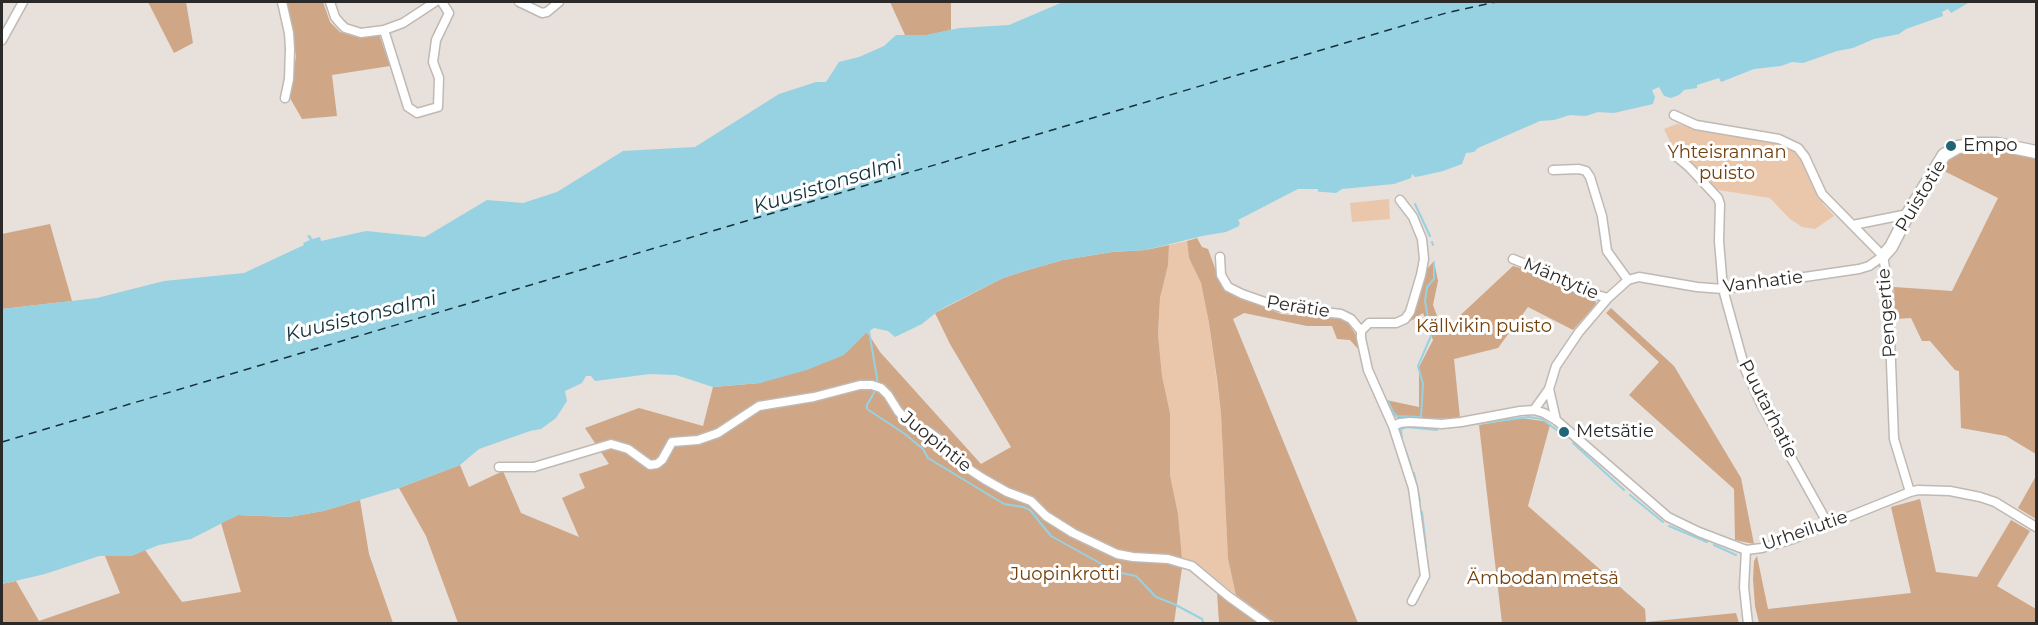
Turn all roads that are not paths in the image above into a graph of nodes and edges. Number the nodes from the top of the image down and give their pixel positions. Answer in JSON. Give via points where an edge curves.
{"nodes":[{"id":1,"x":23,"y":2,"type":"edge"},
{"id":2,"x":282,"y":2,"type":"edge"},
{"id":3,"x":330,"y":2,"type":"edge"},
{"id":4,"x":435,"y":2,"type":"edge"},
{"id":5,"x":442,"y":2,"type":"edge"},
{"id":6,"x":519,"y":2,"type":"edge"},
{"id":7,"x":559,"y":2,"type":"edge"},
{"id":8,"x":384,"y":30,"type":"junction"},
{"id":9,"x":2,"y":40,"type":"edge"},
{"id":10,"x":285,"y":98,"type":"dead end"},
{"id":11,"x":1674,"y":116,"type":"dead end"},
{"id":12,"x":2037,"y":152,"type":"edge"},
{"id":13,"x":1677,"y":157,"type":"dead end"},
{"id":14,"x":1553,"y":170,"type":"dead end"},
{"id":15,"x":1400,"y":200,"type":"dead end"},
{"id":16,"x":1908,"y":214,"type":"junction"},
{"id":17,"x":1853,"y":225,"type":"junction"},
{"id":18,"x":1220,"y":256,"type":"dead end"},
{"id":19,"x":1883,"y":256,"type":"junction"},
{"id":20,"x":1513,"y":259,"type":"dead end"},
{"id":21,"x":1628,"y":280,"type":"junction"},
{"id":22,"x":1723,"y":289,"type":"junction"},
{"id":23,"x":1608,"y":298,"type":"junction"},
{"id":24,"x":1361,"y":331,"type":"junction"},
{"id":25,"x":1549,"y":389,"type":"junction"},
{"id":26,"x":1534,"y":410,"type":"junction"},
{"id":27,"x":1556,"y":420,"type":"junction"},
{"id":28,"x":1393,"y":426,"type":"junction"},
{"id":29,"x":499,"y":467,"type":"dead end"},
{"id":30,"x":1910,"y":492,"type":"junction"},
{"id":31,"x":1828,"y":524,"type":"junction"},
{"id":32,"x":2037,"y":527,"type":"edge"},
{"id":33,"x":1746,"y":550,"type":"junction"},
{"id":34,"x":1412,"y":601,"type":"dead end"},
{"id":35,"x":1267,"y":624,"type":"edge"},
{"id":36,"x":1748,"y":624,"type":"edge"}],
"edges":[{"from":1,"to":9,"type":"street"},
{"from":2,"to":10,"type":"street","via":[[290,50]]},
{"from":3,"to":8,"type":"street","via":[[335,17],[345,28],[362,33]]},
{"from":4,"to":8,"type":"street","via":[[403,23]]},
{"from":5,"to":8,"type":"street","via":[[449,13],[435,40],[438,107],[417,113],[408,107]]},
{"from":6,"to":7,"type":"street","via":[[542,13]]},
{"from":11,"to":17,"type":"street","name":"Pengertie","via":[[1696,125],[1779,139],[1797,148],[1821,194]]},
{"from":12,"to":16,"type":"street","name":"Puistotie","via":[[1997,144],[1958,147],[1944,155]]},
{"from":13,"to":22,"type":"street","name":"Puutarhatie","via":[[1718,198]]},
{"from":14,"to":21,"type":"street","via":[[1586,171],[1602,216],[1607,251]]},
{"from":15,"to":24,"type":"street","via":[[1422,239],[1424,259],[1412,304],[1405,319],[1369,323]]},
{"from":16,"to":17,"type":"street"},
{"from":16,"to":19,"type":"street","name":"Puistotie"},
{"from":17,"to":19,"type":"street","name":"Pengertie"},
{"from":18,"to":24,"type":"street","name":"Perätie","via":[[1221,275],[1228,287],[1279,307],[1341,314]]},
{"from":19,"to":22,"type":"street","name":"Vanhatie","via":[[1859,269]]},
{"from":19,"to":30,"type":"street","name":"Pengertie","via":[[1888,286],[1894,439]]},
{"from":20,"to":23,"type":"street","name":"Mäntytie","via":[[1579,290]]},
{"from":21,"to":22,"type":"street","name":"Vanhatie","via":[[1639,277]]},
{"from":21,"to":23,"type":"street"},
{"from":22,"to":31,"type":"street","name":"Puutarhatie","via":[[1745,369]]},
{"from":23,"to":25,"type":"street","via":[[1562,354]]},
{"from":24,"to":28,"type":"street","via":[[1368,370]]},
{"from":25,"to":26,"type":"street"},
{"from":25,"to":27,"type":"street"},
{"from":26,"to":27,"type":"street","name":"Urheilutie"},
{"from":26,"to":28,"type":"street","via":[[1461,422]]},
{"from":27,"to":33,"type":"street","name":"Urheilutie","via":[[1668,517]]},
{"from":28,"to":34,"type":"street","via":[[1413,488],[1423,554],[1425,576]]},
{"from":29,"to":35,"type":"street","name":"Juopintie","via":[[534,466],[611,444],[628,449],[650,465],[657,464],[672,442],[698,440],[718,433],[759,406],[872,385],[888,394],[914,429],[929,432],[940,440],[958,462],[1007,492],[1031,501],[1073,533],[1117,554],[1168,559],[1192,566]]},
{"from":30,"to":31,"type":"street","name":"Urheilutie"},
{"from":30,"to":32,"type":"street","name":"Urheilutie","via":[[1950,491],[1980,497]]},
{"from":31,"to":33,"type":"street","name":"Urheilutie","via":[[1775,545]]},
{"from":33,"to":36,"type":"street"}]}
